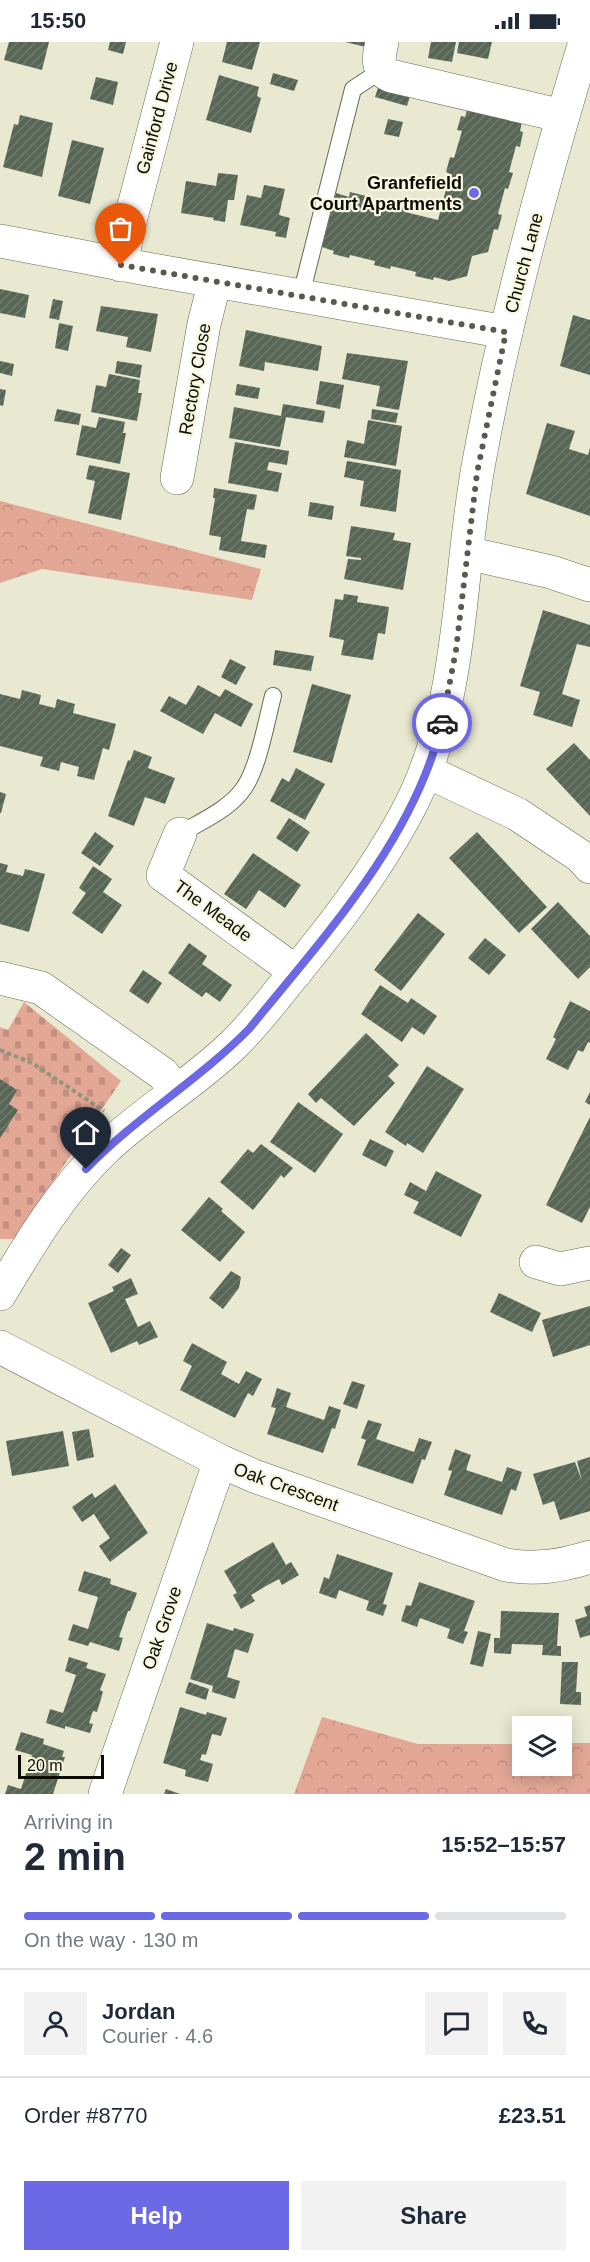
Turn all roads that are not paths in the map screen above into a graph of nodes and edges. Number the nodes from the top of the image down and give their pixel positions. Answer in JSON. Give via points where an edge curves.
{"nodes":[{"id":1,"x":177,"y":42,"type":"edge"},
{"id":2,"x":585,"y":42,"type":"edge"},
{"id":3,"x":382,"y":56,"type":"edge"},
{"id":4,"x":563,"y":116,"type":"junction"},
{"id":5,"x":0,"y":242,"type":"edge"},
{"id":6,"x":121,"y":265,"type":"junction"},
{"id":7,"x":215,"y":281,"type":"junction"},
{"id":8,"x":301,"y":295,"type":"junction"},
{"id":9,"x":506,"y":332,"type":"junction"},
{"id":10,"x":177,"y":478,"type":"dead end"},
{"id":11,"x":467,"y":553,"type":"junction"},
{"id":12,"x":590,"y":585,"type":"edge"},
{"id":13,"x":273,"y":696,"type":"dead end"},
{"id":14,"x":426,"y":771,"type":"junction"},
{"id":15,"x":180,"y":834,"type":"joint"},
{"id":16,"x":590,"y":867,"type":"edge"},
{"id":17,"x":296,"y":972,"type":"junction"},
{"id":18,"x":0,"y":978,"type":"edge"},
{"id":19,"x":176,"y":1091,"type":"junction"},
{"id":20,"x":536,"y":1262,"type":"dead end"},
{"id":21,"x":590,"y":1263,"type":"edge"},
{"id":22,"x":0,"y":1294,"type":"edge"},
{"id":23,"x":0,"y":1347,"type":"edge"},
{"id":24,"x":219,"y":1461,"type":"junction"},
{"id":25,"x":590,"y":1557,"type":"edge"},
{"id":26,"x":105,"y":1794,"type":"edge"}],
"edges":[{"from":1,"to":6,"type":"street","name":"Gainford Drive"},
{"from":2,"to":4,"type":"street","name":"Church Lane"},
{"from":3,"to":4,"type":"street","via":[[391,76]]},
{"from":3,"to":8,"type":"lane","via":[[353,89]]},
{"from":4,"to":9,"type":"street","name":"Church Lane"},
{"from":5,"to":6,"type":"street"},
{"from":6,"to":7,"type":"street"},
{"from":7,"to":8,"type":"street"},
{"from":7,"to":10,"type":"street","name":"Rectory Close"},
{"from":8,"to":9,"type":"street"},
{"from":9,"to":11,"type":"street","name":"Church Lane","via":[[477,473]]},
{"from":11,"to":12,"type":"street"},
{"from":11,"to":14,"type":"street","name":"Church Lane","via":[[449,695]]},
{"from":13,"to":15,"type":"lane","name":"The Meade","via":[[251,776],[241,793]]},
{"from":14,"to":16,"type":"street","via":[[517,814],[580,856]]},
{"from":14,"to":17,"type":"street","name":"Church Lane","via":[[406,814],[354,898]]},
{"from":15,"to":17,"type":"street","name":"The Meade","via":[[163,875]]},
{"from":17,"to":19,"type":"street","name":"Church Lane","via":[[231,1048]]},
{"from":18,"to":19,"type":"street","via":[[41,988],[163,1074]]},
{"from":19,"to":22,"type":"street","name":"Church Lane","via":[[86,1169],[31,1242]]},
{"from":20,"to":21,"type":"street","via":[[560,1269]]},
{"from":23,"to":24,"type":"street","name":"Oak Crescent"},
{"from":24,"to":25,"type":"street","name":"Oak Crescent","via":[[506,1565],[544,1568]]},
{"from":24,"to":26,"type":"street","name":"Oak Grove"}]}
